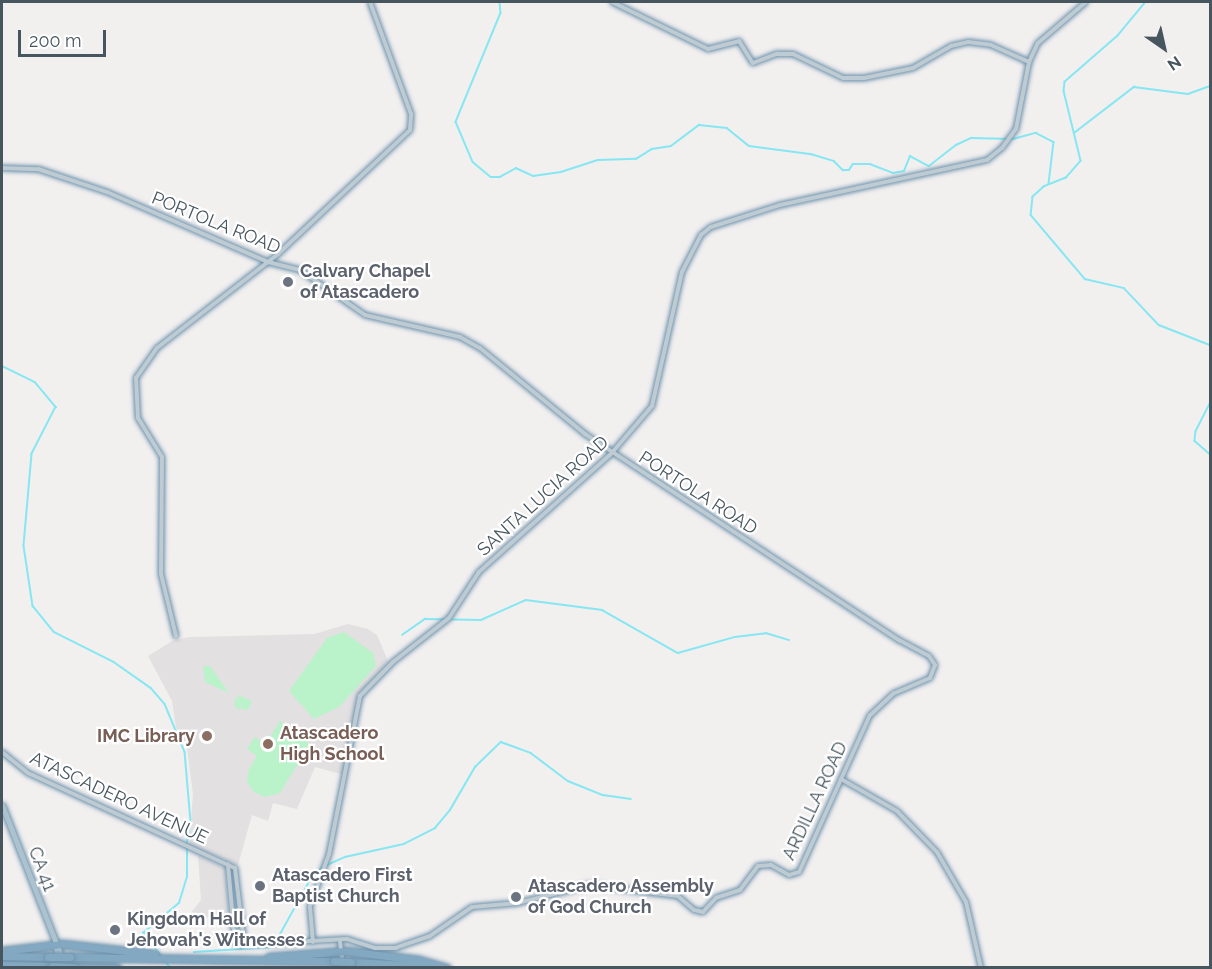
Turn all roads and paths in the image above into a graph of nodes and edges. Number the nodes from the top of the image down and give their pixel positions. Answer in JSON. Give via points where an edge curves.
{"nodes":[{"id":1,"x":370,"y":2,"type":"edge"},
{"id":2,"x":612,"y":2,"type":"edge"},
{"id":3,"x":1086,"y":2,"type":"edge"},
{"id":4,"x":1029,"y":62,"type":"junction"},
{"id":5,"x":2,"y":168,"type":"edge"},
{"id":6,"x":268,"y":262,"type":"junction"},
{"id":7,"x":612,"y":453,"type":"junction"},
{"id":8,"x":176,"y":636,"type":"dead end"},
{"id":9,"x":926,"y":681,"type":"joint"},
{"id":10,"x":2,"y":752,"type":"edge"},
{"id":11,"x":841,"y":779,"type":"junction"},
{"id":12,"x":2,"y":805,"type":"edge"},
{"id":13,"x":228,"y":864,"type":"junction"},
{"id":14,"x":313,"y":942,"type":"junction"},
{"id":15,"x":340,"y":942,"type":"junction"},
{"id":16,"x":244,"y":943,"type":"junction"},
{"id":17,"x":55,"y":944,"type":"junction"},
{"id":18,"x":341,"y":950,"type":"junction"},
{"id":19,"x":2,"y":953,"type":"edge"},
{"id":20,"x":163,"y":957,"type":"junction"},
{"id":21,"x":251,"y":960,"type":"junction"},
{"id":22,"x":2,"y":965,"type":"edge"},
{"id":23,"x":52,"y":966,"type":"edge"},
{"id":24,"x":63,"y":967,"type":"edge"},
{"id":25,"x":74,"y":967,"type":"edge"},
{"id":26,"x":117,"y":968,"type":"edge"},
{"id":27,"x":343,"y":968,"type":"edge"},
{"id":28,"x":442,"y":968,"type":"edge"},
{"id":29,"x":447,"y":968,"type":"edge"},
{"id":30,"x":981,"y":968,"type":"edge"}],
"edges":[{"from":1,"to":6,"type":"street","via":[[411,114],[411,127],[398,144]]},
{"from":2,"to":4,"type":"street","via":[[708,49],[739,42],[753,63],[777,54],[793,54],[843,78],[864,78],[912,68],[951,46],[968,42],[991,45]]},
{"from":3,"to":4,"type":"street","name":"SANTA LUCIA ROAD","via":[[1043,36]]},
{"from":4,"to":7,"type":"street","name":"SANTA LUCIA ROAD","via":[[1016,129],[987,160],[780,205],[705,231],[682,272],[656,398]]},
{"from":5,"to":6,"type":"street","name":"PORTOLA ROAD","via":[[38,169],[106,192]]},
{"from":6,"to":7,"type":"street","name":"PORTOLA ROAD","via":[[300,270],[365,315],[439,330],[477,346]]},
{"from":6,"to":8,"type":"street","via":[[157,348],[142,367],[135,385],[138,418],[162,460],[161,574]]},
{"from":7,"to":9,"type":"street","name":"PORTOLA ROAD","via":[[929,656],[935,668]]},
{"from":7,"to":14,"type":"street","name":"SANTA LUCIA ROAD","via":[[479,572],[451,616],[393,662],[360,696],[329,854],[310,906]]},
{"from":9,"to":11,"type":"street","name":"ARDILLA ROAD","via":[[894,693],[874,710]]},
{"from":10,"to":13,"type":"street","name":"ATASCADERO AVENUE","via":[[28,773]]},
{"from":11,"to":15,"type":"street","name":"ARDILLA ROAD","via":[[799,872],[789,875],[771,865],[758,866],[740,890],[716,898],[703,912],[694,910],[678,896],[590,885],[518,903],[472,907],[430,936],[396,948],[375,948],[347,939]]},
{"from":11,"to":30,"type":"street","via":[[889,805],[937,852],[966,902]]},
{"from":12,"to":17,"type":"main road","name":"CA 41","number":"CA 41"},
{"from":13,"to":16,"type":"street","via":[[237,874]]},
{"from":13,"to":16,"type":"street","via":[[235,944]]},
{"from":14,"to":15,"type":"street","name":"ARDILLA ROAD"},
{"from":14,"to":16,"type":"street","name":"ARDILLA ROAD"},
{"from":15,"to":18,"type":"street"},
{"from":17,"to":19,"type":"highway"},
{"from":17,"to":20,"type":"highway"},
{"from":17,"to":24,"type":"main road","name":"CA 41","number":"CA 41"},
{"from":18,"to":21,"type":"highway"},
{"from":18,"to":27,"type":"street"},
{"from":18,"to":29,"type":"highway","via":[[408,958]]},
{"from":19,"to":20,"type":"highway","bridge":true},
{"from":20,"to":21,"type":"highway"},
{"from":21,"to":28,"type":"highway","bridge":true},
{"from":22,"to":23,"type":"highway"},
{"from":23,"to":24,"type":"highway","bridge":true},
{"from":24,"to":25,"type":"highway","bridge":true},
{"from":25,"to":26,"type":"highway"}]}
